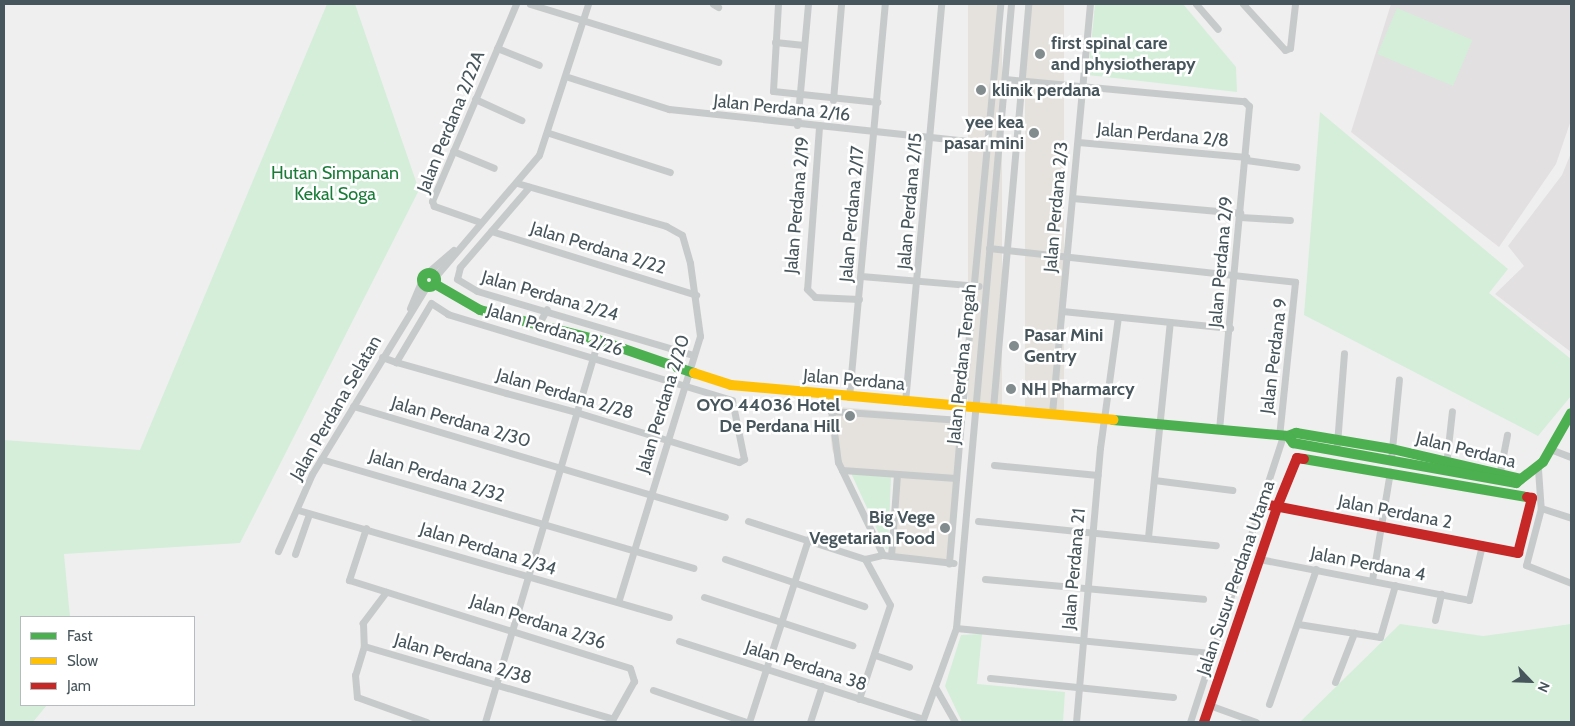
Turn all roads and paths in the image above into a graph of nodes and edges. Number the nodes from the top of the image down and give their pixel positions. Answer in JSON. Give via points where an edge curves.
{"nodes":[{"id":1,"x":516,"y":4,"type":"edge"},
{"id":2,"x":530,"y":4,"type":"edge"},
{"id":3,"x":588,"y":4,"type":"edge"},
{"id":4,"x":778,"y":4,"type":"edge"},
{"id":5,"x":808,"y":4,"type":"edge"},
{"id":6,"x":841,"y":4,"type":"edge"},
{"id":7,"x":886,"y":4,"type":"edge"},
{"id":8,"x":941,"y":4,"type":"edge"},
{"id":9,"x":1000,"y":4,"type":"edge"},
{"id":10,"x":1011,"y":4,"type":"edge"},
{"id":11,"x":1028,"y":4,"type":"edge"},
{"id":12,"x":1090,"y":4,"type":"edge"},
{"id":13,"x":1196,"y":4,"type":"edge"},
{"id":14,"x":1243,"y":4,"type":"edge"},
{"id":15,"x":1295,"y":4,"type":"edge"},
{"id":16,"x":583,"y":23,"type":"junction"},
{"id":17,"x":1218,"y":28,"type":"dead end"},
{"id":18,"x":775,"y":42,"type":"junction"},
{"id":19,"x":804,"y":45,"type":"junction"},
{"id":20,"x":497,"y":48,"type":"junction"},
{"id":21,"x":718,"y":62,"type":"dead end"},
{"id":22,"x":539,"y":65,"type":"dead end"},
{"id":23,"x":568,"y":77,"type":"junction"},
{"id":24,"x":1005,"y":79,"type":"junction"},
{"id":25,"x":1021,"y":81,"type":"junction"},
{"id":26,"x":1083,"y":86,"type":"junction"},
{"id":27,"x":800,"y":96,"type":"junction"},
{"id":28,"x":475,"y":99,"type":"junction"},
{"id":29,"x":833,"y":100,"type":"junction"},
{"id":30,"x":877,"y":102,"type":"junction"},
{"id":31,"x":521,"y":120,"type":"dead end"},
{"id":32,"x":797,"y":125,"type":"junction"},
{"id":33,"x":819,"y":127,"type":"junction"},
{"id":34,"x":874,"y":132,"type":"junction"},
{"id":35,"x":549,"y":133,"type":"junction"},
{"id":36,"x":931,"y":138,"type":"junction"},
{"id":37,"x":1078,"y":142,"type":"junction"},
{"id":38,"x":988,"y":143,"type":"junction"},
{"id":39,"x":998,"y":144,"type":"junction"},
{"id":40,"x":453,"y":151,"type":"junction"},
{"id":41,"x":1246,"y":159,"type":"junction"},
{"id":42,"x":1297,"y":166,"type":"dead end"},
{"id":43,"x":494,"y":168,"type":"dead end"},
{"id":44,"x":670,"y":172,"type":"dead end"},
{"id":45,"x":517,"y":183,"type":"junction"},
{"id":46,"x":529,"y":188,"type":"junction"},
{"id":47,"x":1072,"y":198,"type":"junction"},
{"id":48,"x":1240,"y":215,"type":"junction"},
{"id":49,"x":1290,"y":220,"type":"dead end"},
{"id":50,"x":480,"y":222,"type":"junction"},
{"id":51,"x":491,"y":230,"type":"junction"},
{"id":52,"x":989,"y":248,"type":"junction"},
{"id":53,"x":1007,"y":249,"type":"junction"},
{"id":54,"x":1067,"y":254,"type":"junction"},
{"id":55,"x":1236,"y":274,"type":"junction"},
{"id":56,"x":861,"y":276,"type":"junction"},
{"id":57,"x":429,"y":280,"type":"junction"},
{"id":58,"x":918,"y":281,"type":"junction"},
{"id":59,"x":975,"y":286,"type":"junction"},
{"id":60,"x":984,"y":287,"type":"junction"},
{"id":61,"x":696,"y":295,"type":"junction"},
{"id":62,"x":859,"y":299,"type":"junction"},
{"id":63,"x":547,"y":309,"type":"junction"},
{"id":64,"x":1062,"y":311,"type":"junction"},
{"id":65,"x":1118,"y":316,"type":"junction"},
{"id":66,"x":1170,"y":322,"type":"junction"},
{"id":67,"x":538,"y":325,"type":"junction"},
{"id":68,"x":1230,"y":328,"type":"junction"},
{"id":69,"x":598,"y":340,"type":"junction"},
{"id":70,"x":1344,"y":352,"type":"dead end"},
{"id":71,"x":693,"y":355,"type":"junction"},
{"id":72,"x":382,"y":357,"type":"junction"},
{"id":73,"x":593,"y":357,"type":"junction"},
{"id":74,"x":396,"y":362,"type":"junction"},
{"id":75,"x":688,"y":371,"type":"junction"},
{"id":76,"x":1399,"y":379,"type":"dead end"},
{"id":77,"x":684,"y":386,"type":"junction"},
{"id":78,"x":829,"y":394,"type":"junction"},
{"id":79,"x":849,"y":397,"type":"junction"},
{"id":80,"x":905,"y":402,"type":"junction"},
{"id":81,"x":353,"y":406,"type":"junction"},
{"id":82,"x":968,"y":406,"type":"junction"},
{"id":83,"x":993,"y":408,"type":"junction"},
{"id":84,"x":831,"y":411,"type":"junction"},
{"id":85,"x":1452,"y":411,"type":"dead end"},
{"id":86,"x":576,"y":412,"type":"junction"},
{"id":87,"x":1052,"y":413,"type":"junction"},
{"id":88,"x":1571,"y":413,"type":"edge"},
{"id":89,"x":1104,"y":418,"type":"junction"},
{"id":90,"x":961,"y":420,"type":"junction"},
{"id":91,"x":1160,"y":423,"type":"junction"},
{"id":92,"x":1220,"y":428,"type":"junction"},
{"id":93,"x":1507,"y":435,"type":"dead end"},
{"id":94,"x":1283,"y":436,"type":"junction"},
{"id":95,"x":668,"y":440,"type":"junction"},
{"id":96,"x":1337,"y":445,"type":"junction"},
{"id":97,"x":1550,"y":449,"type":"junction"},
{"id":98,"x":1391,"y":454,"type":"junction"},
{"id":99,"x":1571,"y":457,"type":"edge"},
{"id":100,"x":321,"y":459,"type":"junction"},
{"id":101,"x":739,"y":462,"type":"joint"},
{"id":102,"x":994,"y":465,"type":"dead end"},
{"id":103,"x":1446,"y":465,"type":"junction"},
{"id":104,"x":564,"y":467,"type":"junction"},
{"id":105,"x":1538,"y":468,"type":"junction"},
{"id":106,"x":842,"y":470,"type":"junction"},
{"id":107,"x":1390,"y":470,"type":"junction"},
{"id":108,"x":897,"y":474,"type":"junction"},
{"id":109,"x":1098,"y":475,"type":"junction"},
{"id":110,"x":1499,"y":476,"type":"junction"},
{"id":111,"x":956,"y":478,"type":"junction"},
{"id":112,"x":1154,"y":480,"type":"junction"},
{"id":113,"x":1232,"y":490,"type":"dead end"},
{"id":114,"x":651,"y":495,"type":"junction"},
{"id":115,"x":1264,"y":504,"type":"junction"},
{"id":116,"x":1277,"y":507,"type":"junction"},
{"id":117,"x":1541,"y":508,"type":"junction"},
{"id":118,"x":298,"y":510,"type":"junction"},
{"id":119,"x":309,"y":514,"type":"junction"},
{"id":120,"x":725,"y":517,"type":"dead end"},
{"id":121,"x":1571,"y":518,"type":"edge"},
{"id":122,"x":748,"y":520,"type":"dead end"},
{"id":123,"x":978,"y":521,"type":"dead end"},
{"id":124,"x":543,"y":524,"type":"junction"},
{"id":125,"x":1381,"y":527,"type":"junction"},
{"id":126,"x":366,"y":528,"type":"junction"},
{"id":127,"x":1092,"y":532,"type":"junction"},
{"id":128,"x":1148,"y":537,"type":"junction"},
{"id":129,"x":808,"y":539,"type":"junction"},
{"id":130,"x":1216,"y":545,"type":"dead end"},
{"id":131,"x":1482,"y":545,"type":"junction"},
{"id":132,"x":634,"y":550,"type":"junction"},
{"id":133,"x":278,"y":551,"type":"dead end"},
{"id":134,"x":295,"y":554,"type":"dead end"},
{"id":135,"x":883,"y":555,"type":"junction"},
{"id":136,"x":891,"y":556,"type":"junction"},
{"id":137,"x":724,"y":559,"type":"dead end"},
{"id":138,"x":865,"y":559,"type":"junction"},
{"id":139,"x":1259,"y":559,"type":"junction"},
{"id":140,"x":949,"y":563,"type":"junction"},
{"id":141,"x":959,"y":564,"type":"junction"},
{"id":142,"x":693,"y":568,"type":"dead end"},
{"id":143,"x":1316,"y":569,"type":"junction"},
{"id":144,"x":528,"y":577,"type":"junction"},
{"id":145,"x":985,"y":579,"type":"dead end"},
{"id":146,"x":1372,"y":580,"type":"junction"},
{"id":147,"x":794,"y":582,"type":"junction"},
{"id":148,"x":1571,"y":583,"type":"edge"},
{"id":149,"x":1395,"y":585,"type":"junction"},
{"id":150,"x":1087,"y":588,"type":"junction"},
{"id":151,"x":386,"y":592,"type":"junction"},
{"id":152,"x":1441,"y":594,"type":"junction"},
{"id":153,"x":704,"y":597,"type":"dead end"},
{"id":154,"x":1202,"y":600,"type":"dead end"},
{"id":155,"x":618,"y":602,"type":"junction"},
{"id":156,"x":864,"y":606,"type":"dead end"},
{"id":157,"x":669,"y":617,"type":"dead end"},
{"id":158,"x":1435,"y":620,"type":"dead end"},
{"id":159,"x":781,"y":622,"type":"junction"},
{"id":160,"x":1298,"y":624,"type":"junction"},
{"id":161,"x":513,"y":628,"type":"junction"},
{"id":162,"x":956,"y":628,"type":"junction"},
{"id":163,"x":1354,"y":633,"type":"junction"},
{"id":164,"x":679,"y":641,"type":"dead end"},
{"id":165,"x":1083,"y":642,"type":"junction"},
{"id":166,"x":852,"y":645,"type":"dead end"},
{"id":167,"x":364,"y":646,"type":"junction"},
{"id":168,"x":1214,"y":653,"type":"junction"},
{"id":169,"x":874,"y":655,"type":"junction"},
{"id":170,"x":909,"y":667,"type":"dead end"},
{"id":171,"x":766,"y":668,"type":"junction"},
{"id":172,"x":990,"y":678,"type":"dead end"},
{"id":173,"x":1336,"y":682,"type":"dead end"},
{"id":174,"x":496,"y":684,"type":"junction"},
{"id":175,"x":822,"y":686,"type":"junction"},
{"id":176,"x":935,"y":687,"type":"junction"},
{"id":177,"x":1079,"y":688,"type":"junction"},
{"id":178,"x":653,"y":690,"type":"dead end"},
{"id":179,"x":1173,"y":697,"type":"dead end"},
{"id":180,"x":859,"y":698,"type":"junction"},
{"id":181,"x":1269,"y":704,"type":"dead end"},
{"id":182,"x":1209,"y":705,"type":"junction"},
{"id":183,"x":612,"y":721,"type":"edge"},
{"id":184,"x":923,"y":721,"type":"edge"},
{"id":185,"x":427,"y":722,"type":"edge"},
{"id":186,"x":485,"y":722,"type":"edge"},
{"id":187,"x":748,"y":722,"type":"edge"},
{"id":188,"x":810,"y":722,"type":"edge"},
{"id":189,"x":955,"y":722,"type":"edge"},
{"id":190,"x":1076,"y":722,"type":"edge"},
{"id":191,"x":1190,"y":722,"type":"edge"},
{"id":192,"x":1204,"y":722,"type":"edge"},
{"id":193,"x":1256,"y":722,"type":"edge"}],
"edges":[{"from":1,"to":20,"type":"street","name":"Jalan Perdana 2/22A"},
{"from":2,"to":16,"type":"street"},
{"from":3,"to":16,"type":"street","name":"Jalan Perdana Selatan"},
{"from":4,"to":18,"type":"street"},
{"from":5,"to":19,"type":"street"},
{"from":6,"to":29,"type":"street"},
{"from":7,"to":30,"type":"street","name":"Jalan Perdana 2/17"},
{"from":8,"to":36,"type":"street","name":"Jalan Perdana 2/15"},
{"from":9,"to":38,"type":"street"},
{"from":10,"to":24,"type":"street","name":"Jalan Perdana Tengah"},
{"from":11,"to":25,"type":"street"},
{"from":12,"to":26,"type":"street","name":"Jalan Perdana 2/3"},
{"from":13,"to":17,"type":"street"},
{"from":14,"to":15,"type":"street","via":[[1279,45],[1290,48]]},
{"from":16,"to":21,"type":"street"},
{"from":16,"to":23,"type":"street","name":"Jalan Perdana Selatan"},
{"from":18,"to":19,"type":"street"},
{"from":18,"to":27,"type":"street","via":[[773,91]]},
{"from":19,"to":27,"type":"street"},
{"from":20,"to":22,"type":"street"},
{"from":20,"to":28,"type":"street","name":"Jalan Perdana 2/22A"},
{"from":23,"to":32,"type":"street","name":"Jalan Perdana 2/16","via":[[668,109]]},
{"from":23,"to":35,"type":"street","name":"Jalan Perdana Selatan"},
{"from":24,"to":25,"type":"street"},
{"from":24,"to":39,"type":"street","name":"Jalan Perdana Tengah"},
{"from":25,"to":26,"type":"street"},
{"from":25,"to":53,"type":"street"},
{"from":26,"to":37,"type":"street","name":"Jalan Perdana 2/3"},
{"from":26,"to":41,"type":"street","name":"Jalan Perdana 2/9","via":[[1244,101],[1251,116]]},
{"from":27,"to":29,"type":"street"},
{"from":27,"to":32,"type":"street"},
{"from":28,"to":31,"type":"street"},
{"from":28,"to":40,"type":"street","name":"Jalan Perdana 2/22A"},
{"from":29,"to":30,"type":"street"},
{"from":30,"to":34,"type":"street","name":"Jalan Perdana 2/17"},
{"from":32,"to":33,"type":"street","name":"Jalan Perdana 2/16"},
{"from":33,"to":34,"type":"street","name":"Jalan Perdana 2/16"},
{"from":33,"to":62,"type":"street","name":"Jalan Perdana 2/19","via":[[807,290],[815,297]]},
{"from":34,"to":36,"type":"street","name":"Jalan Perdana 2/16"},
{"from":34,"to":56,"type":"street","name":"Jalan Perdana 2/17"},
{"from":35,"to":44,"type":"street"},
{"from":35,"to":45,"type":"street","name":"Jalan Perdana Selatan","via":[[539,155]]},
{"from":36,"to":38,"type":"street","name":"Jalan Perdana 2/16"},
{"from":36,"to":58,"type":"street","name":"Jalan Perdana 2/15"},
{"from":37,"to":41,"type":"street","name":"Jalan Perdana 2/8"},
{"from":37,"to":47,"type":"street","name":"Jalan Perdana 2/3"},
{"from":38,"to":39,"type":"street","name":"Jalan Perdana 2/16"},
{"from":38,"to":59,"type":"street"},
{"from":39,"to":52,"type":"street","name":"Jalan Perdana Tengah"},
{"from":40,"to":43,"type":"street"},
{"from":40,"to":50,"type":"street","name":"Jalan Perdana 2/22A","via":[[433,205]]},
{"from":41,"to":42,"type":"street","name":"Jalan Perdana 2/8"},
{"from":41,"to":48,"type":"street","name":"Jalan Perdana 2/9"},
{"from":45,"to":46,"type":"street","name":"Jalan Perdana 2/20"},
{"from":45,"to":50,"type":"street","name":"Jalan Perdana Selatan"},
{"from":46,"to":51,"type":"street","name":"Jalan Perdana 2/24"},
{"from":46,"to":61,"type":"street","name":"Jalan Perdana 2/20","via":[[675,231],[686,246]]},
{"from":47,"to":48,"type":"street"},
{"from":47,"to":54,"type":"street","name":"Jalan Perdana 2/3"},
{"from":48,"to":49,"type":"street"},
{"from":48,"to":55,"type":"street","name":"Jalan Perdana 2/9"},
{"from":50,"to":57,"type":"street","name":"Jalan Perdana Selatan"},
{"from":51,"to":61,"type":"street","name":"Jalan Perdana 2/22"},
{"from":51,"to":63,"type":"street","name":"Jalan Perdana 2/24","via":[[457,271],[458,279],[477,291]]},
{"from":52,"to":53,"type":"street","name":"Jalan Perdana 9"},
{"from":52,"to":60,"type":"street","name":"Jalan Perdana Tengah"},
{"from":53,"to":54,"type":"street","name":"Jalan Perdana 9"},
{"from":53,"to":83,"type":"street"},
{"from":54,"to":55,"type":"street","name":"Jalan Perdana 9"},
{"from":54,"to":64,"type":"street","name":"Jalan Perdana 2/3"},
{"from":55,"to":68,"type":"street","name":"Jalan Perdana 2/9"},
{"from":55,"to":94,"type":"street","name":"Jalan Perdana 9","via":[[1290,279],[1297,288]]},
{"from":56,"to":58,"type":"street"},
{"from":56,"to":62,"type":"street","name":"Jalan Perdana 2/17"},
{"from":57,"to":67,"type":"street","name":"Jalan Perdana","via":[[480,310]]},
{"from":57,"to":72,"type":"street","name":"Jalan Perdana Selatan"},
{"from":58,"to":59,"type":"street"},
{"from":58,"to":80,"type":"street","name":"Jalan Perdana 2/15"},
{"from":59,"to":60,"type":"street"},
{"from":59,"to":82,"type":"street"},
{"from":60,"to":82,"type":"street","name":"Jalan Perdana Tengah"},
{"from":61,"to":71,"type":"street","name":"Jalan Perdana 2/20","via":[[702,323]]},
{"from":62,"to":79,"type":"street","name":"Jalan Perdana 2/17"},
{"from":63,"to":67,"type":"street"},
{"from":63,"to":71,"type":"street","name":"Jalan Perdana 2/24"},
{"from":64,"to":65,"type":"street"},
{"from":64,"to":87,"type":"street","name":"Jalan Perdana 2/3"},
{"from":65,"to":66,"type":"street"},
{"from":65,"to":89,"type":"street","name":"Jalan Perdana 21"},
{"from":66,"to":68,"type":"street"},
{"from":66,"to":91,"type":"street"},
{"from":67,"to":69,"type":"street","name":"Jalan Perdana"},
{"from":68,"to":92,"type":"street","name":"Jalan Perdana 2/9"},
{"from":69,"to":73,"type":"street"},
{"from":69,"to":75,"type":"street","name":"Jalan Perdana"},
{"from":70,"to":96,"type":"street"},
{"from":71,"to":75,"type":"street","name":"Jalan Perdana 2/20"},
{"from":72,"to":74,"type":"street","name":"Jalan Perdana 2/28"},
{"from":72,"to":81,"type":"street","name":"Jalan Perdana Selatan"},
{"from":73,"to":74,"type":"street","name":"Jalan Perdana 2/26","via":[[448,314],[431,302]]},
{"from":73,"to":77,"type":"street","name":"Jalan Perdana 2/26"},
{"from":73,"to":86,"type":"street"},
{"from":74,"to":86,"type":"street","name":"Jalan Perdana 2/28"},
{"from":75,"to":77,"type":"street","name":"Jalan Perdana 2/20"},
{"from":75,"to":78,"type":"street","name":"Jalan Perdana","via":[[731,385]]},
{"from":76,"to":98,"type":"street"},
{"from":77,"to":95,"type":"street","name":"Jalan Perdana 2/20"},
{"from":77,"to":101,"type":"street","name":"Jalan Perdana 2/26","via":[[728,398],[735,407],[744,456]]},
{"from":78,"to":79,"type":"street","name":"Jalan Perdana"},
{"from":78,"to":84,"type":"street"},
{"from":79,"to":80,"type":"street","name":"Jalan Perdana"},
{"from":80,"to":82,"type":"street","name":"Jalan Perdana"},
{"from":81,"to":100,"type":"street","name":"Jalan Perdana Selatan"},
{"from":81,"to":104,"type":"street","name":"Jalan Perdana 2/30"},
{"from":82,"to":83,"type":"street","name":"Jalan Perdana"},
{"from":82,"to":90,"type":"street"},
{"from":82,"to":141,"type":"street","name":"Jalan Perdana Tengah"},
{"from":83,"to":87,"type":"street","name":"Jalan Perdana"},
{"from":84,"to":90,"type":"street"},
{"from":84,"to":106,"type":"street"},
{"from":85,"to":103,"type":"street"},
{"from":86,"to":95,"type":"street","name":"Jalan Perdana 2/28"},
{"from":86,"to":104,"type":"street"},
{"from":87,"to":89,"type":"street","name":"Jalan Perdana"},
{"from":88,"to":97,"type":"street"},
{"from":89,"to":91,"type":"street","name":"Jalan Perdana"},
{"from":89,"to":109,"type":"street","name":"Jalan Perdana 21"},
{"from":90,"to":111,"type":"street"},
{"from":91,"to":92,"type":"street","name":"Jalan Perdana"},
{"from":91,"to":112,"type":"street"},
{"from":92,"to":94,"type":"street","name":"Jalan Perdana"},
{"from":93,"to":110,"type":"street"},
{"from":94,"to":96,"type":"street","name":"Jalan Perdana","via":[[1293,443]]},
{"from":94,"to":115,"type":"street","name":"Jalan Perdana 9"},
{"from":95,"to":101,"type":"street","name":"Jalan Perdana 2/28"},
{"from":95,"to":114,"type":"street","name":"Jalan Perdana 2/20"},
{"from":96,"to":98,"type":"street","name":"Jalan Perdana"},
{"from":97,"to":99,"type":"street"},
{"from":97,"to":105,"type":"street"},
{"from":98,"to":103,"type":"street","name":"Jalan Perdana"},
{"from":100,"to":118,"type":"street","name":"Jalan Perdana Selatan"},
{"from":100,"to":124,"type":"street","name":"Jalan Perdana 2/32"},
{"from":102,"to":109,"type":"street"},
{"from":103,"to":110,"type":"street","name":"Jalan Perdana"},
{"from":104,"to":114,"type":"street","name":"Jalan Perdana 2/30"},
{"from":104,"to":124,"type":"street"},
{"from":105,"to":110,"type":"street","name":"Jalan Perdana","via":[[1520,479]]},
{"from":105,"to":117,"type":"street"},
{"from":106,"to":108,"type":"street"},
{"from":106,"to":135,"type":"street"},
{"from":107,"to":116,"type":"street","name":"Jalan Susur Perdana Utama","via":[[1310,457],[1297,458]]},
{"from":107,"to":125,"type":"street"},
{"from":107,"to":131,"type":"street","name":"Jalan Perdana 2","via":[[1531,497],[1520,553]]},
{"from":108,"to":111,"type":"street"},
{"from":108,"to":136,"type":"street"},
{"from":109,"to":127,"type":"street","name":"Jalan Perdana 21"},
{"from":111,"to":140,"type":"street"},
{"from":112,"to":113,"type":"street"},
{"from":112,"to":128,"type":"street"},
{"from":114,"to":120,"type":"street","name":"Jalan Perdana 2/30"},
{"from":114,"to":132,"type":"street","name":"Jalan Perdana 2/20"},
{"from":115,"to":116,"type":"street","name":"Jalan Perdana 2"},
{"from":115,"to":168,"type":"street","name":"Jalan Perdana 9"},
{"from":116,"to":125,"type":"street","name":"Jalan Perdana 2"},
{"from":116,"to":139,"type":"street","name":"Jalan Susur Perdana Utama"},
{"from":117,"to":121,"type":"street"},
{"from":117,"to":148,"type":"street","via":[[1527,568]]},
{"from":118,"to":119,"type":"street","name":"Jalan Perdana 2/34"},
{"from":118,"to":133,"type":"street","name":"Jalan Perdana Selatan"},
{"from":119,"to":126,"type":"street","name":"Jalan Perdana 2/34"},
{"from":119,"to":134,"type":"street"},
{"from":122,"to":129,"type":"street"},
{"from":123,"to":127,"type":"street"},
{"from":124,"to":132,"type":"street","name":"Jalan Perdana 2/32"},
{"from":124,"to":144,"type":"street"},
{"from":125,"to":131,"type":"street","name":"Jalan Perdana 2"},
{"from":125,"to":146,"type":"street"},
{"from":126,"to":144,"type":"street","name":"Jalan Perdana 2/34"},
{"from":126,"to":151,"type":"street","name":"Jalan Perdana 2/36","via":[[350,580]]},
{"from":127,"to":128,"type":"street"},
{"from":127,"to":150,"type":"street","name":"Jalan Perdana 21"},
{"from":128,"to":130,"type":"street"},
{"from":129,"to":138,"type":"street"},
{"from":129,"to":147,"type":"street"},
{"from":131,"to":152,"type":"street","name":"Jalan Perdana 4","via":[[1471,599]]},
{"from":132,"to":142,"type":"street"},
{"from":132,"to":155,"type":"street","name":"Jalan Perdana 2/20"},
{"from":135,"to":136,"type":"street"},
{"from":135,"to":138,"type":"street"},
{"from":136,"to":140,"type":"street"},
{"from":137,"to":147,"type":"street"},
{"from":138,"to":169,"type":"street","via":[[890,605]]},
{"from":139,"to":143,"type":"street","name":"Jalan Perdana 4"},
{"from":139,"to":182,"type":"street","name":"Jalan Susur Perdana Utama"},
{"from":140,"to":141,"type":"street"},
{"from":141,"to":162,"type":"street","name":"Jalan Perdana Tengah"},
{"from":143,"to":146,"type":"street","name":"Jalan Perdana 4"},
{"from":143,"to":160,"type":"street"},
{"from":144,"to":155,"type":"street","name":"Jalan Perdana 2/34"},
{"from":144,"to":161,"type":"street"},
{"from":145,"to":150,"type":"street"},
{"from":146,"to":149,"type":"street","name":"Jalan Perdana 4"},
{"from":147,"to":156,"type":"street"},
{"from":147,"to":159,"type":"street"},
{"from":149,"to":152,"type":"street","name":"Jalan Perdana 4"},
{"from":149,"to":163,"type":"street","via":[[1384,635]]},
{"from":150,"to":154,"type":"street"},
{"from":150,"to":165,"type":"street","name":"Jalan Perdana 21"},
{"from":151,"to":161,"type":"street","name":"Jalan Perdana 2/36"},
{"from":151,"to":167,"type":"street","via":[[364,623]]},
{"from":152,"to":158,"type":"street"},
{"from":153,"to":159,"type":"street"},
{"from":155,"to":157,"type":"street","name":"Jalan Perdana 2/34"},
{"from":159,"to":166,"type":"street"},
{"from":159,"to":171,"type":"street"},
{"from":160,"to":163,"type":"street"},
{"from":160,"to":181,"type":"street"},
{"from":161,"to":174,"type":"street"},
{"from":161,"to":183,"type":"street","name":"Jalan Perdana 2/36","via":[[633,670],[634,681]]},
{"from":162,"to":165,"type":"street"},
{"from":162,"to":176,"type":"street","name":"Jalan Perdana Tengah"},
{"from":163,"to":173,"type":"street"},
{"from":164,"to":171,"type":"street","name":"Jalan Perdana 38"},
{"from":165,"to":168,"type":"street"},
{"from":165,"to":177,"type":"street","name":"Jalan Perdana 21"},
{"from":167,"to":174,"type":"street","name":"Jalan Perdana 2/38"},
{"from":167,"to":185,"type":"street","via":[[355,675],[357,697]]},
{"from":168,"to":191,"type":"street","name":"Jalan Perdana 9"},
{"from":169,"to":170,"type":"street"},
{"from":169,"to":180,"type":"street"},
{"from":171,"to":175,"type":"street","name":"Jalan Perdana 38"},
{"from":171,"to":187,"type":"street"},
{"from":172,"to":177,"type":"street"},
{"from":174,"to":183,"type":"street","name":"Jalan Perdana 2/38"},
{"from":174,"to":186,"type":"street"},
{"from":175,"to":180,"type":"street","name":"Jalan Perdana 38"},
{"from":175,"to":188,"type":"street"},
{"from":176,"to":184,"type":"street","name":"Jalan Perdana Tengah"},
{"from":176,"to":189,"type":"street"},
{"from":177,"to":179,"type":"street"},
{"from":177,"to":190,"type":"street","name":"Jalan Perdana 21"},
{"from":178,"to":187,"type":"street"},
{"from":180,"to":184,"type":"street","name":"Jalan Perdana 38"},
{"from":182,"to":192,"type":"street","name":"Jalan Susur Perdana Utama"},
{"from":182,"to":193,"type":"street"}]}
